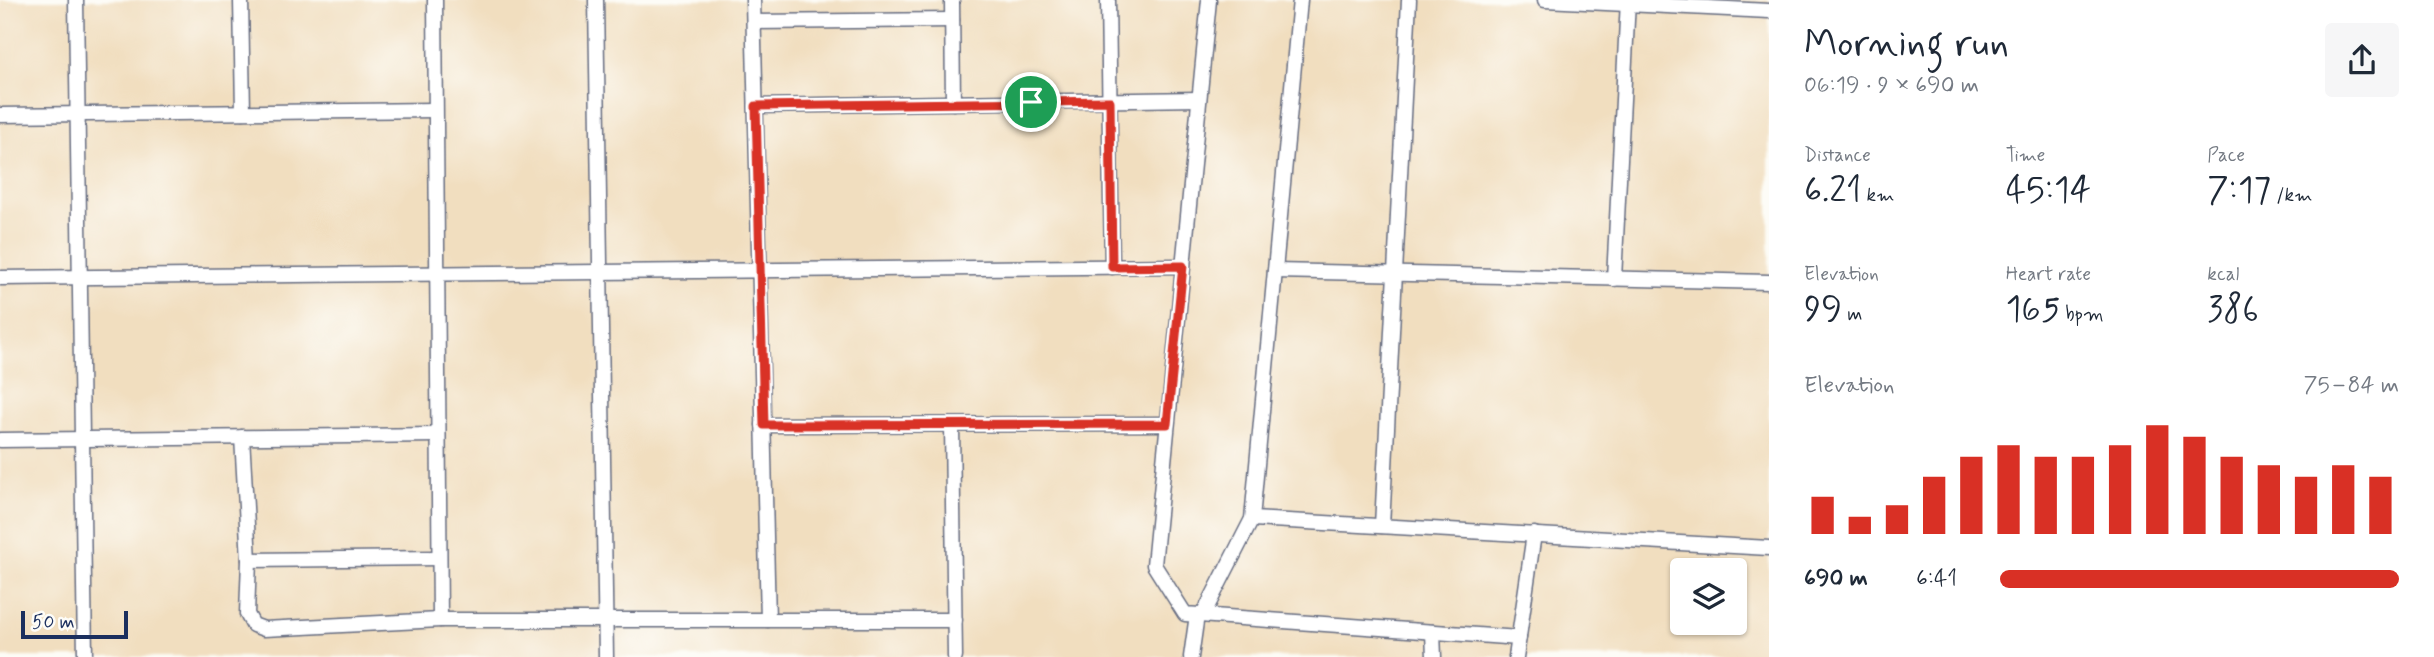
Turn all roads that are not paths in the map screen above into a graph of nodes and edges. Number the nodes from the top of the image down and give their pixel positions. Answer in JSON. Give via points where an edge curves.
{"nodes":[{"id":1,"x":76,"y":0,"type":"edge"},
{"id":2,"x":242,"y":0,"type":"edge"},
{"id":3,"x":435,"y":0,"type":"edge"},
{"id":4,"x":596,"y":0,"type":"edge"},
{"id":5,"x":753,"y":0,"type":"edge"},
{"id":6,"x":952,"y":0,"type":"edge"},
{"id":7,"x":1108,"y":0,"type":"edge"},
{"id":8,"x":1209,"y":0,"type":"edge"},
{"id":9,"x":1300,"y":0,"type":"edge"},
{"id":10,"x":1409,"y":0,"type":"edge"},
{"id":11,"x":1545,"y":0,"type":"edge"},
{"id":12,"x":1628,"y":2,"type":"edge"},
{"id":13,"x":1769,"y":11,"type":"edge"},
{"id":14,"x":952,"y":20,"type":"junction"},
{"id":15,"x":754,"y":22,"type":"junction"},
{"id":16,"x":1199,"y":99,"type":"junction"},
{"id":17,"x":1110,"y":101,"type":"junction"},
{"id":18,"x":953,"y":103,"type":"junction"},
{"id":19,"x":756,"y":106,"type":"junction"},
{"id":20,"x":435,"y":110,"type":"junction"},
{"id":21,"x":243,"y":113,"type":"junction"},
{"id":22,"x":78,"y":114,"type":"junction"},
{"id":23,"x":0,"y":116,"type":"edge"},
{"id":24,"x":1183,"y":266,"type":"junction"},
{"id":25,"x":1112,"y":267,"type":"junction"},
{"id":26,"x":760,"y":270,"type":"junction"},
{"id":27,"x":1275,"y":271,"type":"junction"},
{"id":28,"x":600,"y":272,"type":"junction"},
{"id":29,"x":437,"y":274,"type":"junction"},
{"id":30,"x":1395,"y":274,"type":"junction"},
{"id":31,"x":0,"y":278,"type":"edge"},
{"id":32,"x":80,"y":278,"type":"junction"},
{"id":33,"x":1614,"y":279,"type":"junction"},
{"id":34,"x":1769,"y":282,"type":"edge"},
{"id":35,"x":1167,"y":424,"type":"junction"},
{"id":36,"x":764,"y":425,"type":"junction"},
{"id":37,"x":952,"y":425,"type":"junction"},
{"id":38,"x":438,"y":435,"type":"junction"},
{"id":39,"x":242,"y":437,"type":"junction"},
{"id":40,"x":82,"y":439,"type":"junction"},
{"id":41,"x":0,"y":440,"type":"edge"},
{"id":42,"x":1252,"y":519,"type":"junction"},
{"id":43,"x":1382,"y":526,"type":"junction"},
{"id":44,"x":1534,"y":534,"type":"junction"},
{"id":45,"x":1769,"y":548,"type":"edge"},
{"id":46,"x":439,"y":558,"type":"junction"},
{"id":47,"x":249,"y":560,"type":"junction"},
{"id":48,"x":1200,"y":615,"type":"junction"},
{"id":49,"x":440,"y":620,"type":"junction"},
{"id":50,"x":606,"y":620,"type":"junction"},
{"id":51,"x":768,"y":620,"type":"junction"},
{"id":52,"x":955,"y":620,"type":"junction"},
{"id":53,"x":1433,"y":632,"type":"junction"},
{"id":54,"x":1519,"y":638,"type":"junction"},
{"id":55,"x":85,"y":657,"type":"edge"},
{"id":56,"x":606,"y":657,"type":"edge"},
{"id":57,"x":955,"y":657,"type":"edge"},
{"id":58,"x":1191,"y":657,"type":"edge"},
{"id":59,"x":1434,"y":657,"type":"edge"},
{"id":60,"x":1516,"y":657,"type":"edge"}],
"edges":[{"from":1,"to":22,"type":"street"},
{"from":2,"to":21,"type":"street"},
{"from":3,"to":20,"type":"street"},
{"from":4,"to":28,"type":"street"},
{"from":5,"to":15,"type":"street"},
{"from":6,"to":14,"type":"street"},
{"from":7,"to":17,"type":"street"},
{"from":8,"to":16,"type":"street"},
{"from":9,"to":27,"type":"street"},
{"from":10,"to":30,"type":"street"},
{"from":11,"to":12,"type":"street"},
{"from":12,"to":13,"type":"street"},
{"from":12,"to":33,"type":"street"},
{"from":14,"to":15,"type":"street"},
{"from":14,"to":18,"type":"street"},
{"from":15,"to":19,"type":"street"},
{"from":16,"to":17,"type":"street"},
{"from":16,"to":24,"type":"street"},
{"from":17,"to":18,"type":"street"},
{"from":17,"to":25,"type":"street"},
{"from":18,"to":19,"type":"street"},
{"from":19,"to":26,"type":"street"},
{"from":20,"to":21,"type":"street"},
{"from":20,"to":29,"type":"street"},
{"from":21,"to":22,"type":"street"},
{"from":22,"to":23,"type":"street"},
{"from":22,"to":32,"type":"street"},
{"from":24,"to":25,"type":"street"},
{"from":24,"to":35,"type":"street"},
{"from":25,"to":26,"type":"street"},
{"from":26,"to":28,"type":"street"},
{"from":26,"to":36,"type":"street"},
{"from":27,"to":30,"type":"street"},
{"from":27,"to":42,"type":"street"},
{"from":28,"to":29,"type":"street"},
{"from":28,"to":50,"type":"street"},
{"from":29,"to":32,"type":"street"},
{"from":29,"to":38,"type":"street"},
{"from":30,"to":33,"type":"street"},
{"from":30,"to":43,"type":"street"},
{"from":31,"to":32,"type":"street"},
{"from":32,"to":40,"type":"street"},
{"from":33,"to":34,"type":"street"},
{"from":35,"to":37,"type":"street"},
{"from":35,"to":48,"type":"street","via":[[1153,565],[1185,614]]},
{"from":36,"to":37,"type":"street"},
{"from":36,"to":51,"type":"street"},
{"from":37,"to":52,"type":"street"},
{"from":38,"to":39,"type":"street"},
{"from":38,"to":46,"type":"street"},
{"from":39,"to":40,"type":"street"},
{"from":39,"to":47,"type":"street"},
{"from":40,"to":41,"type":"street"},
{"from":40,"to":55,"type":"street"},
{"from":42,"to":43,"type":"street"},
{"from":42,"to":48,"type":"street"},
{"from":43,"to":44,"type":"street"},
{"from":44,"to":45,"type":"street"},
{"from":44,"to":54,"type":"street"},
{"from":46,"to":47,"type":"street"},
{"from":46,"to":49,"type":"street"},
{"from":47,"to":49,"type":"street","via":[[247,614],[253,625],[264,629]]},
{"from":48,"to":53,"type":"street"},
{"from":48,"to":58,"type":"street"},
{"from":49,"to":50,"type":"street"},
{"from":50,"to":51,"type":"street"},
{"from":50,"to":56,"type":"street"},
{"from":51,"to":52,"type":"street"},
{"from":52,"to":57,"type":"street"},
{"from":53,"to":54,"type":"street"},
{"from":53,"to":59,"type":"street"},
{"from":54,"to":60,"type":"street"}]}
